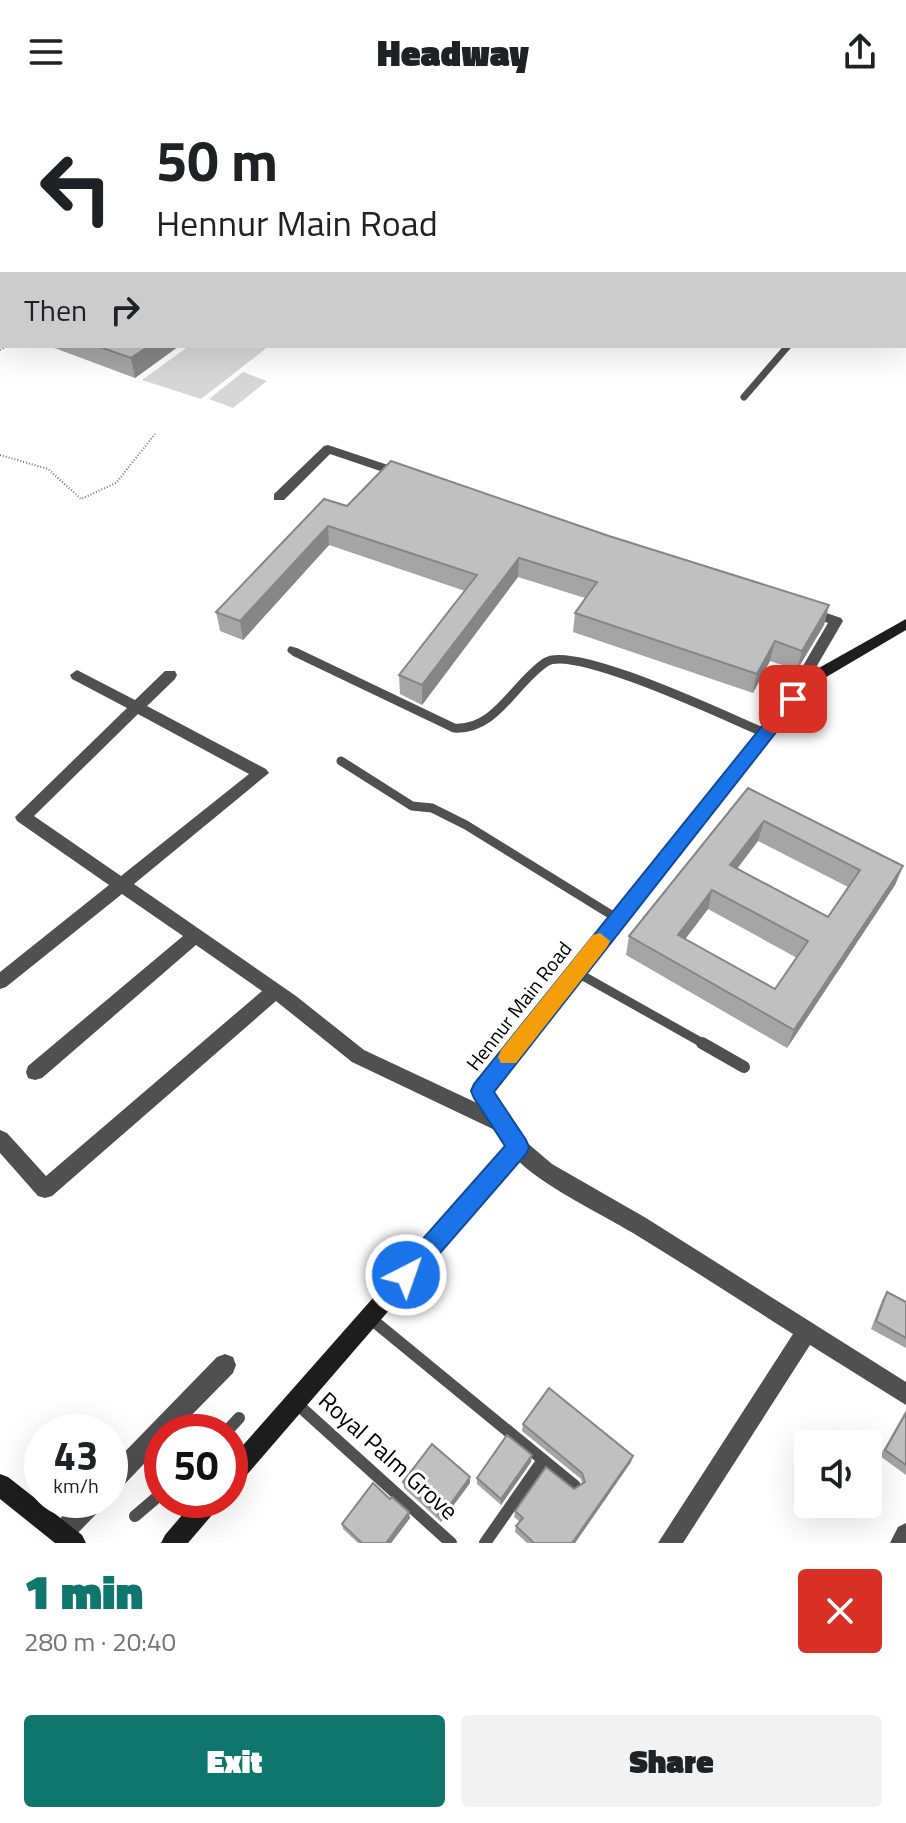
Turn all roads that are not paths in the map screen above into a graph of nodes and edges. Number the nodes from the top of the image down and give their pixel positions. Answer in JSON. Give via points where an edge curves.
{"nodes":[{"id":1,"x":786,"y":348,"type":"edge"},
{"id":2,"x":744,"y":397,"type":"dead end"},
{"id":3,"x":418,"y":479,"type":"edge"},
{"id":4,"x":279,"y":497,"type":"dead end"},
{"id":5,"x":791,"y":606,"type":"edge"},
{"id":6,"x":906,"y":624,"type":"edge"},
{"id":7,"x":291,"y":650,"type":"dead end"},
{"id":8,"x":77,"y":675,"type":"dead end"},
{"id":9,"x":170,"y":675,"type":"dead end"},
{"id":10,"x":806,"y":682,"type":"junction"},
{"id":11,"x":138,"y":706,"type":"junction"},
{"id":12,"x":765,"y":733,"type":"junction"},
{"id":13,"x":341,"y":761,"type":"dead end"},
{"id":14,"x":121,"y":887,"type":"junction"},
{"id":15,"x":618,"y":919,"type":"junction"},
{"id":16,"x":195,"y":936,"type":"junction"},
{"id":17,"x":576,"y":972,"type":"junction"},
{"id":18,"x":0,"y":982,"type":"edge"},
{"id":19,"x":275,"y":991,"type":"junction"},
{"id":20,"x":744,"y":1067,"type":"dead end"},
{"id":21,"x":35,"y":1072,"type":"dead end"},
{"id":22,"x":504,"y":1125,"type":"junction"},
{"id":23,"x":0,"y":1139,"type":"edge"},
{"id":24,"x":518,"y":1147,"type":"junction"},
{"id":25,"x":369,"y":1318,"type":"junction"},
{"id":26,"x":806,"y":1333,"type":"junction"},
{"id":27,"x":225,"y":1365,"type":"dead end"},
{"id":28,"x":906,"y":1394,"type":"edge"},
{"id":29,"x":295,"y":1403,"type":"junction"},
{"id":30,"x":248,"y":1457,"type":"edge"},
{"id":31,"x":543,"y":1460,"type":"junction"},
{"id":32,"x":128,"y":1465,"type":"edge"},
{"id":33,"x":0,"y":1485,"type":"edge"},
{"id":34,"x":575,"y":1486,"type":"edge"},
{"id":35,"x":144,"y":1508,"type":"edge"},
{"id":36,"x":135,"y":1516,"type":"dead end"},
{"id":37,"x":82,"y":1518,"type":"edge"},
{"id":38,"x":195,"y":1518,"type":"edge"},
{"id":39,"x":906,"y":1535,"type":"edge"},
{"id":40,"x":68,"y":1538,"type":"edge"},
{"id":41,"x":173,"y":1543,"type":"edge"},
{"id":42,"x":451,"y":1543,"type":"edge"},
{"id":43,"x":485,"y":1543,"type":"edge"},
{"id":44,"x":670,"y":1543,"type":"edge"},
{"id":45,"x":902,"y":1543,"type":"edge"}],
"edges":[{"from":1,"to":2,"type":"lane"},
{"from":3,"to":4,"type":"street","via":[[328,449]]},
{"from":5,"to":10,"type":"street","via":[[836,621],[804,676]]},
{"from":6,"to":10,"type":"main road","name":"Hennur Main Road"},
{"from":7,"to":12,"type":"lane","via":[[454,728],[470,729],[497,711],[547,661],[566,658],[607,668]]},
{"from":8,"to":11,"type":"street"},
{"from":9,"to":11,"type":"street"},
{"from":10,"to":12,"type":"main road","name":"Hennur Main Road"},
{"from":11,"to":14,"type":"street","via":[[23,817]]},
{"from":11,"to":14,"type":"street","via":[[261,773]]},
{"from":12,"to":15,"type":"main road","name":"Hennur Main Road"},
{"from":13,"to":15,"type":"lane","via":[[412,806],[432,808],[466,825]]},
{"from":14,"to":16,"type":"street"},
{"from":14,"to":18,"type":"street"},
{"from":15,"to":17,"type":"main road","name":"Hennur Main Road"},
{"from":16,"to":19,"type":"street"},
{"from":16,"to":21,"type":"street"},
{"from":17,"to":20,"type":"lane"},
{"from":17,"to":22,"type":"main road","name":"Hennur Main Road","via":[[481,1091]]},
{"from":19,"to":22,"type":"street","via":[[358,1056]]},
{"from":19,"to":23,"type":"street","via":[[45,1189]]},
{"from":22,"to":24,"type":"main road","name":"Hennur Main Road"},
{"from":24,"to":25,"type":"main road"},
{"from":24,"to":26,"type":"street","via":[[545,1170]]},
{"from":25,"to":29,"type":"main road"},
{"from":25,"to":31,"type":"lane"},
{"from":26,"to":28,"type":"street"},
{"from":26,"to":44,"type":"street"},
{"from":27,"to":32,"type":"street"},
{"from":29,"to":30,"type":"main road"},
{"from":29,"to":42,"type":"lane","name":"Royal Palm Grove"},
{"from":31,"to":34,"type":"lane"},
{"from":31,"to":43,"type":"lane"},
{"from":33,"to":40,"type":"main road"},
{"from":35,"to":36,"type":"lane"},
{"from":37,"to":40,"type":"street"},
{"from":38,"to":41,"type":"main road"},
{"from":39,"to":45,"type":"street"}]}
